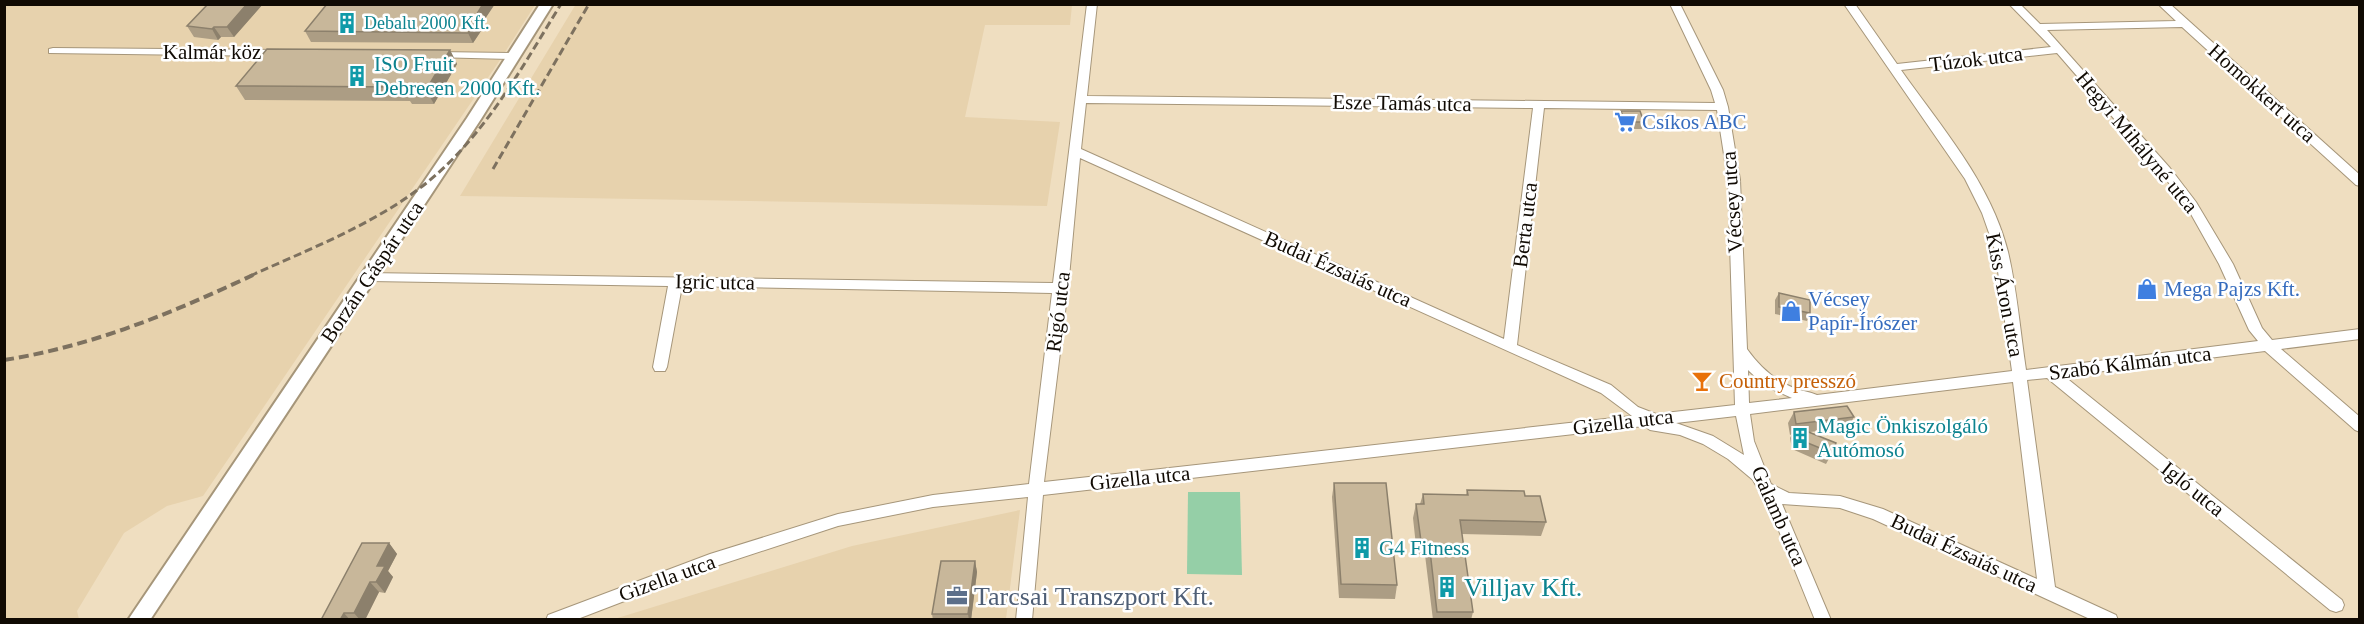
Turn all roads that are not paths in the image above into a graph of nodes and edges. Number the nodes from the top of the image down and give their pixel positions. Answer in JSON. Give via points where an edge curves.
{"nodes":[{"id":1,"x":547,"y":4,"type":"edge"},
{"id":2,"x":1092,"y":4,"type":"edge"},
{"id":3,"x":1675,"y":4,"type":"edge"},
{"id":4,"x":1849,"y":4,"type":"edge"},
{"id":5,"x":2014,"y":4,"type":"edge"},
{"id":6,"x":2163,"y":4,"type":"edge"},
{"id":7,"x":2185,"y":24,"type":"junction"},
{"id":8,"x":2039,"y":27,"type":"junction"},
{"id":9,"x":2060,"y":49,"type":"junction"},
{"id":10,"x":53,"y":51,"type":"dead end"},
{"id":11,"x":299,"y":53,"type":"edge"},
{"id":12,"x":430,"y":55,"type":"edge"},
{"id":13,"x":515,"y":56,"type":"junction"},
{"id":14,"x":1893,"y":68,"type":"junction"},
{"id":15,"x":1082,"y":99,"type":"junction"},
{"id":16,"x":1539,"y":104,"type":"junction"},
{"id":17,"x":1722,"y":107,"type":"junction"},
{"id":18,"x":1077,"y":153,"type":"junction"},
{"id":19,"x":2360,"y":182,"type":"edge"},
{"id":20,"x":370,"y":276,"type":"junction"},
{"id":21,"x":676,"y":281,"type":"junction"},
{"id":22,"x":1060,"y":288,"type":"junction"},
{"id":23,"x":2360,"y":334,"type":"edge"},
{"id":24,"x":1510,"y":346,"type":"junction"},
{"id":25,"x":2269,"y":346,"type":"junction"},
{"id":26,"x":1740,"y":350,"type":"junction"},
{"id":27,"x":660,"y":367,"type":"dead end"},
{"id":28,"x":2050,"y":373,"type":"junction"},
{"id":29,"x":2020,"y":377,"type":"junction"},
{"id":30,"x":1598,"y":387,"type":"junction"},
{"id":31,"x":1828,"y":399,"type":"junction"},
{"id":32,"x":1742,"y":410,"type":"junction"},
{"id":33,"x":1652,"y":418,"type":"junction"},
{"id":34,"x":1628,"y":421,"type":"junction"},
{"id":35,"x":1611,"y":423,"type":"junction"},
{"id":36,"x":2360,"y":426,"type":"edge"},
{"id":37,"x":1762,"y":482,"type":"junction"},
{"id":38,"x":1036,"y":490,"type":"junction"},
{"id":39,"x":1814,"y":503,"type":"junction"},
{"id":40,"x":1786,"y":527,"type":"junction"},
{"id":41,"x":193,"y":538,"type":"junction"},
{"id":42,"x":2047,"y":591,"type":"junction"},
{"id":43,"x":2336,"y":605,"type":"dead end"},
{"id":44,"x":128,"y":620,"type":"edge"},
{"id":45,"x":138,"y":620,"type":"edge"},
{"id":46,"x":554,"y":620,"type":"edge"},
{"id":47,"x":1024,"y":620,"type":"edge"},
{"id":48,"x":1823,"y":620,"type":"edge"},
{"id":49,"x":2110,"y":620,"type":"edge"}],
"edges":[{"from":1,"to":13,"type":"street","name":"Borzán Gáspár utca"},
{"from":2,"to":15,"type":"street","name":"Rigó utca"},
{"from":3,"to":17,"type":"street","name":"Vécsey utca"},
{"from":4,"to":14,"type":"street","name":"Kiss Áron utca"},
{"from":5,"to":8,"type":"street","name":"Hegyi Mihályné utca"},
{"from":6,"to":7,"type":"street","name":"Homokkert utca"},
{"from":7,"to":8,"type":"street","name":"Túzok utca"},
{"from":7,"to":19,"type":"street","name":"Homokkert utca"},
{"from":8,"to":9,"type":"street","name":"Hegyi Mihályné utca"},
{"from":9,"to":14,"type":"street","name":"Túzok utca"},
{"from":9,"to":25,"type":"street","name":"Hegyi Mihályné utca","via":[[2192,205],[2226,264],[2249,318]]},
{"from":10,"to":11,"type":"street","name":"Kalmár köz"},
{"from":12,"to":13,"type":"street"},
{"from":13,"to":20,"type":"street","name":"Borzán Gáspár utca"},
{"from":14,"to":29,"type":"street","name":"Kiss Áron utca","via":[[1971,178],[1988,213],[2001,250]]},
{"from":15,"to":16,"type":"street","name":"Esze Tamás utca"},
{"from":15,"to":18,"type":"street","name":"Rigó utca"},
{"from":16,"to":17,"type":"street","name":"Esze Tamás utca"},
{"from":16,"to":24,"type":"street","name":"Berta utca"},
{"from":17,"to":26,"type":"street","name":"Vécsey utca","via":[[1734,180]]},
{"from":18,"to":22,"type":"street","name":"Rigó utca"},
{"from":18,"to":24,"type":"street","name":"Budai Ézsaiás utca"},
{"from":20,"to":21,"type":"street","name":"Igric utca"},
{"from":20,"to":41,"type":"street","name":"Borzán Gáspár utca"},
{"from":21,"to":22,"type":"street","name":"Igric utca"},
{"from":21,"to":27,"type":"street"},
{"from":22,"to":38,"type":"street","name":"Rigó utca"},
{"from":23,"to":25,"type":"street","name":"Szabó Kálmán utca"},
{"from":24,"to":30,"type":"street","name":"Budai Ézsaiás utca"},
{"from":25,"to":28,"type":"street","name":"Szabó Kálmán utca"},
{"from":25,"to":36,"type":"street","name":"Hegyi Mihályné utca"},
{"from":26,"to":31,"type":"street","name":"Szabó Kálmán utca","via":[[1769,382],[1791,393]]},
{"from":26,"to":32,"type":"street","name":"Vécsey utca"},
{"from":28,"to":29,"type":"street","name":"Szabó Kálmán utca"},
{"from":28,"to":43,"type":"street","name":"Igló utca"},
{"from":29,"to":31,"type":"street","name":"Szabó Kálmán utca"},
{"from":29,"to":42,"type":"street","name":"Kiss Áron utca"},
{"from":30,"to":33,"type":"street","name":"Budai Ézsaiás utca","via":[[1614,393],[1633,411]]},
{"from":30,"to":35,"type":"street","name":"Budai Ézsaiás utca","via":[[1616,409]]},
{"from":31,"to":32,"type":"street","name":"Szabó Kálmán utca"},
{"from":32,"to":33,"type":"street","name":"Gizella utca"},
{"from":32,"to":37,"type":"street","name":"Galamb utca","via":[[1747,441]]},
{"from":33,"to":34,"type":"street","name":"Gizella utca"},
{"from":34,"to":35,"type":"street","name":"Gizella utca"},
{"from":34,"to":37,"type":"street","name":"Budai Ézsaiás utca","via":[[1680,428],[1710,439],[1729,450]]},
{"from":35,"to":38,"type":"street","name":"Gizella utca"},
{"from":37,"to":39,"type":"street","name":"Budai Ézsaiás utca","via":[[1787,499]]},
{"from":37,"to":40,"type":"street","name":"Galamb utca"},
{"from":38,"to":46,"type":"street","name":"Gizella utca","via":[[933,501],[838,520],[710,561]]},
{"from":38,"to":47,"type":"street","name":"Rigó utca"},
{"from":39,"to":40,"type":"street","via":[[1792,511]]},
{"from":39,"to":42,"type":"street","name":"Budai Ézsaiás utca","via":[[1840,502],[1878,514]]},
{"from":40,"to":48,"type":"street","name":"Galamb utca"},
{"from":41,"to":44,"type":"street","name":"Borzán Gáspár utca"},
{"from":41,"to":45,"type":"street","name":"Borzán Gáspár utca"},
{"from":42,"to":49,"type":"street","name":"Budai Ézsaiás utca"}]}
